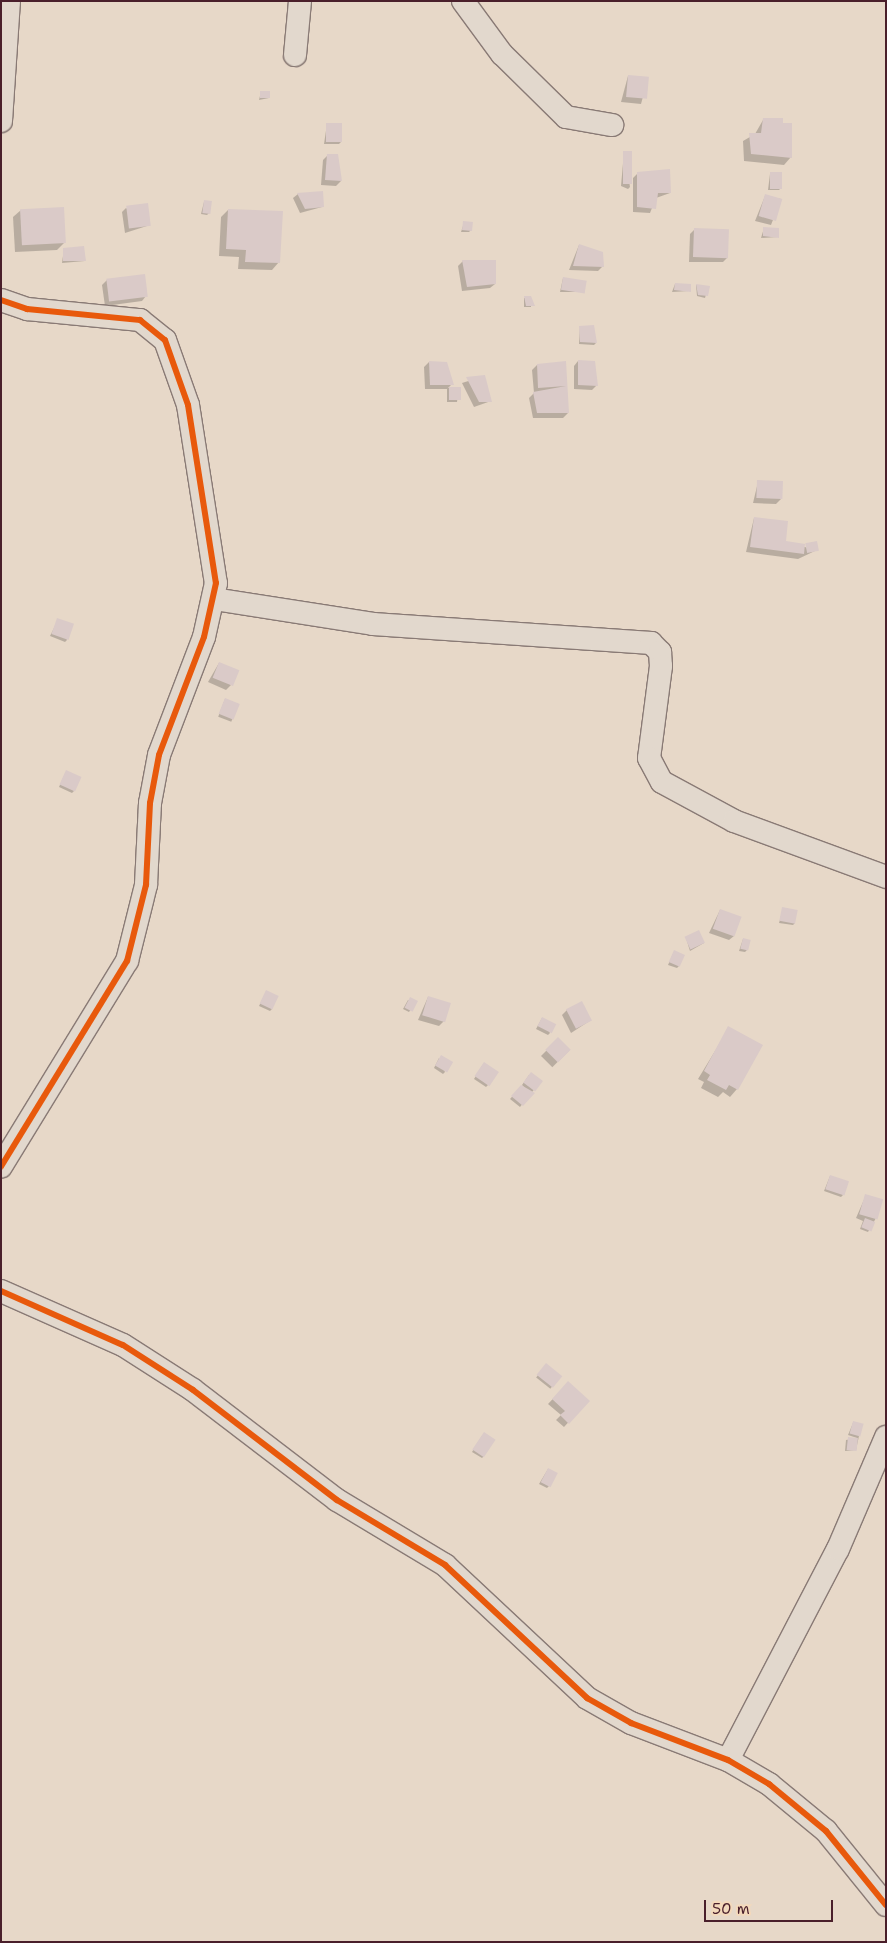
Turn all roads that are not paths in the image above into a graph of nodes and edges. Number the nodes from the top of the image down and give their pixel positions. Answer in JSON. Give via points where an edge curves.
{"nodes":[{"id":1,"x":9,"y":1,"type":"edge"},
{"id":2,"x":300,"y":1,"type":"edge"},
{"id":3,"x":463,"y":1,"type":"edge"},
{"id":4,"x":295,"y":55,"type":"dead end"},
{"id":5,"x":1,"y":121,"type":"edge"},
{"id":6,"x":612,"y":125,"type":"dead end"},
{"id":7,"x":1,"y":300,"type":"edge"},
{"id":8,"x":214,"y":599,"type":"junction"},
{"id":9,"x":886,"y":877,"type":"edge"},
{"id":10,"x":1,"y":1167,"type":"edge"},
{"id":11,"x":1,"y":1291,"type":"edge"},
{"id":12,"x":886,"y":1437,"type":"edge"},
{"id":13,"x":728,"y":1760,"type":"junction"},
{"id":14,"x":886,"y":1905,"type":"edge"}],
"edges":[{"from":1,"to":5,"type":"street"},
{"from":2,"to":4,"type":"street"},
{"from":3,"to":6,"type":"street","via":[[502,54],[560,112],[577,121]]},
{"from":7,"to":8,"type":"street","via":[[27,309],[140,320],[171,348],[202,474],[215,558]]},
{"from":8,"to":9,"type":"street","via":[[379,625],[651,643],[660,652],[661,666],[649,758],[662,782],[734,821]]},
{"from":8,"to":10,"type":"street","via":[[204,637],[159,755],[150,803],[142,912],[127,961]]},
{"from":11,"to":13,"type":"street","via":[[123,1345],[193,1390],[337,1500],[445,1565],[587,1698],[631,1723]]},
{"from":12,"to":13,"type":"street","via":[[838,1549]]},
{"from":13,"to":14,"type":"street","via":[[806,1812]]}]}
